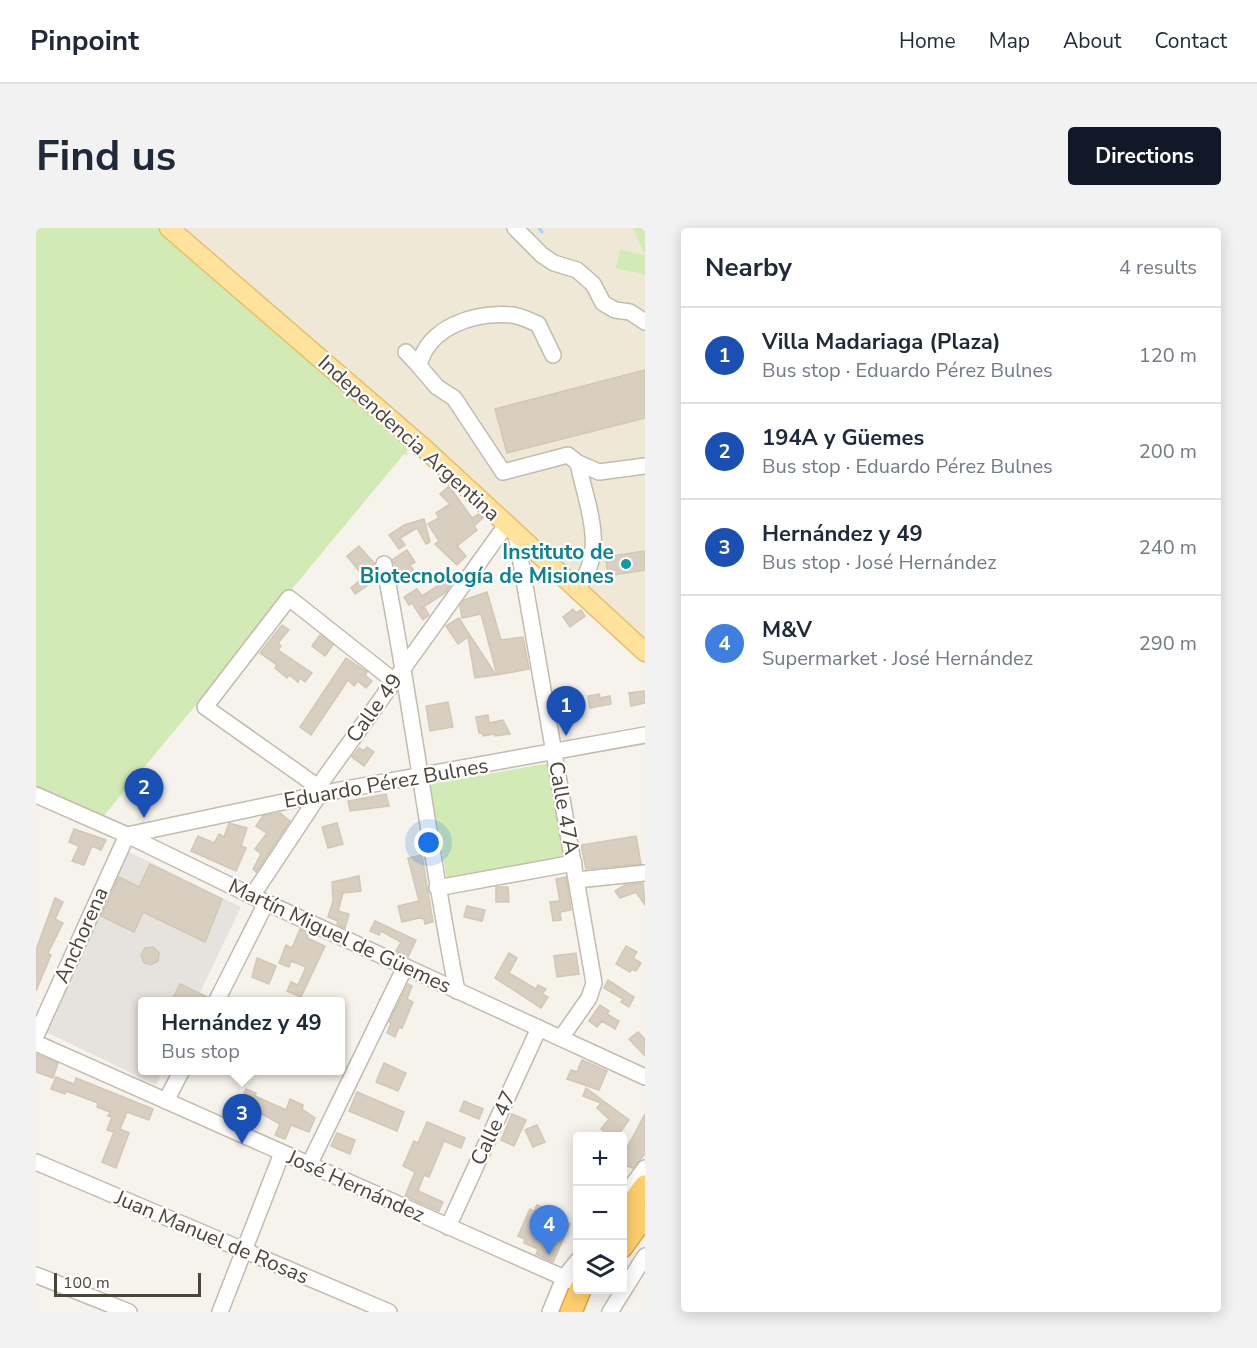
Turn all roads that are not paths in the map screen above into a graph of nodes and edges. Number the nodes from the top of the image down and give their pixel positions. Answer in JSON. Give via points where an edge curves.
{"nodes":[{"id":1,"x":169,"y":228,"type":"edge"},
{"id":2,"x":515,"y":228,"type":"edge"},
{"id":3,"x":645,"y":322,"type":"edge"},
{"id":4,"x":406,"y":352,"type":"dead end"},
{"id":5,"x":553,"y":355,"type":"dead end"},
{"id":6,"x":419,"y":366,"type":"junction"},
{"id":7,"x":578,"y":463,"type":"junction"},
{"id":8,"x":645,"y":466,"type":"edge"},
{"id":9,"x":511,"y":529,"type":"junction"},
{"id":10,"x":384,"y":564,"type":"dead end"},
{"id":11,"x":577,"y":589,"type":"junction"},
{"id":12,"x":645,"y":652,"type":"edge"},
{"id":13,"x":404,"y":666,"type":"junction"},
{"id":14,"x":394,"y":681,"type":"junction"},
{"id":15,"x":645,"y":735,"type":"edge"},
{"id":16,"x":554,"y":752,"type":"junction"},
{"id":17,"x":419,"y":777,"type":"junction"},
{"id":18,"x":318,"y":791,"type":"junction"},
{"id":19,"x":36,"y":795,"type":"edge"},
{"id":20,"x":127,"y":835,"type":"junction"},
{"id":21,"x":574,"y":863,"type":"junction"},
{"id":22,"x":645,"y":873,"type":"edge"},
{"id":23,"x":577,"y":880,"type":"junction"},
{"id":24,"x":437,"y":888,"type":"junction"},
{"id":25,"x":259,"y":900,"type":"junction"},
{"id":26,"x":405,"y":967,"type":"junction"},
{"id":27,"x":457,"y":991,"type":"junction"},
{"id":28,"x":218,"y":997,"type":"edge"},
{"id":29,"x":539,"y":1028,"type":"junction"},
{"id":30,"x":36,"y":1036,"type":"edge"},
{"id":31,"x":561,"y":1038,"type":"junction"},
{"id":32,"x":36,"y":1043,"type":"edge"},
{"id":33,"x":180,"y":1075,"type":"edge"},
{"id":34,"x":645,"y":1077,"type":"edge"},
{"id":35,"x":166,"y":1101,"type":"junction"},
{"id":36,"x":282,"y":1153,"type":"junction"},
{"id":37,"x":36,"y":1162,"type":"edge"},
{"id":38,"x":309,"y":1165,"type":"junction"},
{"id":39,"x":645,"y":1168,"type":"edge"},
{"id":40,"x":645,"y":1186,"type":"edge"},
{"id":41,"x":627,"y":1192,"type":"edge"},
{"id":42,"x":627,"y":1210,"type":"edge"},
{"id":43,"x":645,"y":1215,"type":"edge"},
{"id":44,"x":448,"y":1227,"type":"junction"},
{"id":45,"x":627,"y":1240,"type":"edge"},
{"id":46,"x":244,"y":1251,"type":"junction"},
{"id":47,"x":645,"y":1256,"type":"edge"},
{"id":48,"x":36,"y":1275,"type":"edge"},
{"id":49,"x":573,"y":1284,"type":"edge"},
{"id":50,"x":573,"y":1285,"type":"edge"},
{"id":51,"x":573,"y":1293,"type":"edge"},
{"id":52,"x":592,"y":1294,"type":"edge"},
{"id":53,"x":129,"y":1312,"type":"edge"},
{"id":54,"x":220,"y":1312,"type":"edge"},
{"id":55,"x":389,"y":1312,"type":"edge"},
{"id":56,"x":550,"y":1312,"type":"edge"},
{"id":57,"x":571,"y":1312,"type":"edge"},
{"id":58,"x":585,"y":1312,"type":"edge"},
{"id":59,"x":610,"y":1312,"type":"edge"}],
"edges":[{"from":1,"to":9,"type":"main road","name":"Independencia Argentina","via":[[426,450]]},
{"from":2,"to":3,"type":"street","via":[[542,255],[577,270],[593,284],[603,303]]},
{"from":4,"to":6,"type":"street"},
{"from":5,"to":6,"type":"street","via":[[538,324],[514,315],[488,315],[467,318],[440,334],[422,350]]},
{"from":6,"to":7,"type":"street","via":[[454,398],[503,472],[568,455]]},
{"from":7,"to":8,"type":"street","via":[[599,472]]},
{"from":7,"to":11,"type":"street","via":[[596,544],[594,560]]},
{"from":9,"to":11,"type":"main road","name":"Independencia Argentina"},
{"from":9,"to":13,"type":"street","name":"Calle 49"},
{"from":9,"to":16,"type":"street","name":"Calle 47A"},
{"from":10,"to":13,"type":"street"},
{"from":11,"to":12,"type":"main road","name":"Independencia Argentina"},
{"from":13,"to":14,"type":"street","name":"Calle 49"},
{"from":13,"to":17,"type":"street"},
{"from":14,"to":18,"type":"street","name":"Calle 49"},
{"from":14,"to":18,"type":"street","via":[[289,598],[205,707]]},
{"from":15,"to":16,"type":"street","name":"Eduardo Pérez Bulnes"},
{"from":16,"to":17,"type":"street","name":"Eduardo Pérez Bulnes"},
{"from":16,"to":21,"type":"street","name":"Calle 47A"},
{"from":17,"to":18,"type":"street","name":"Eduardo Pérez Bulnes"},
{"from":17,"to":24,"type":"street"},
{"from":18,"to":20,"type":"street","name":"Eduardo Pérez Bulnes"},
{"from":18,"to":25,"type":"street","name":"Calle 49"},
{"from":19,"to":20,"type":"street","name":"Martín Miguel de Güemes"},
{"from":20,"to":25,"type":"street","name":"Martín Miguel de Güemes"},
{"from":20,"to":30,"type":"street","name":"Anchorena"},
{"from":21,"to":23,"type":"street","name":"Calle 47A"},
{"from":21,"to":24,"type":"street"},
{"from":22,"to":23,"type":"street"},
{"from":23,"to":31,"type":"street","name":"Calle 47A","via":[[594,983],[590,998]]},
{"from":24,"to":27,"type":"street"},
{"from":25,"to":26,"type":"street","name":"Martín Miguel de Güemes"},
{"from":25,"to":28,"type":"street","name":"Calle 49"},
{"from":26,"to":27,"type":"street","name":"Martín Miguel de Güemes"},
{"from":26,"to":38,"type":"street"},
{"from":27,"to":29,"type":"street","name":"Martín Miguel de Güemes"},
{"from":29,"to":31,"type":"street","name":"Martín Miguel de Güemes"},
{"from":29,"to":44,"type":"street","name":"Calle 47"},
{"from":31,"to":34,"type":"street","name":"Martín Miguel de Güemes"},
{"from":32,"to":35,"type":"street","name":"José Hernández"},
{"from":33,"to":35,"type":"street"},
{"from":35,"to":36,"type":"street","name":"José Hernández"},
{"from":36,"to":38,"type":"street","name":"José Hernández"},
{"from":36,"to":46,"type":"street"},
{"from":37,"to":46,"type":"street","name":"Juan Manuel de Rosas"},
{"from":38,"to":44,"type":"street","name":"José Hernández"},
{"from":39,"to":41,"type":"street"},
{"from":40,"to":42,"type":"highway"},
{"from":43,"to":45,"type":"highway"},
{"from":44,"to":49,"type":"street","name":"José Hernández"},
{"from":46,"to":54,"type":"street"},
{"from":46,"to":55,"type":"street","name":"Juan Manuel de Rosas"},
{"from":47,"to":59,"type":"street"},
{"from":48,"to":53,"type":"street"},
{"from":50,"to":56,"type":"street"},
{"from":51,"to":57,"type":"highway"},
{"from":52,"to":58,"type":"highway"}]}
